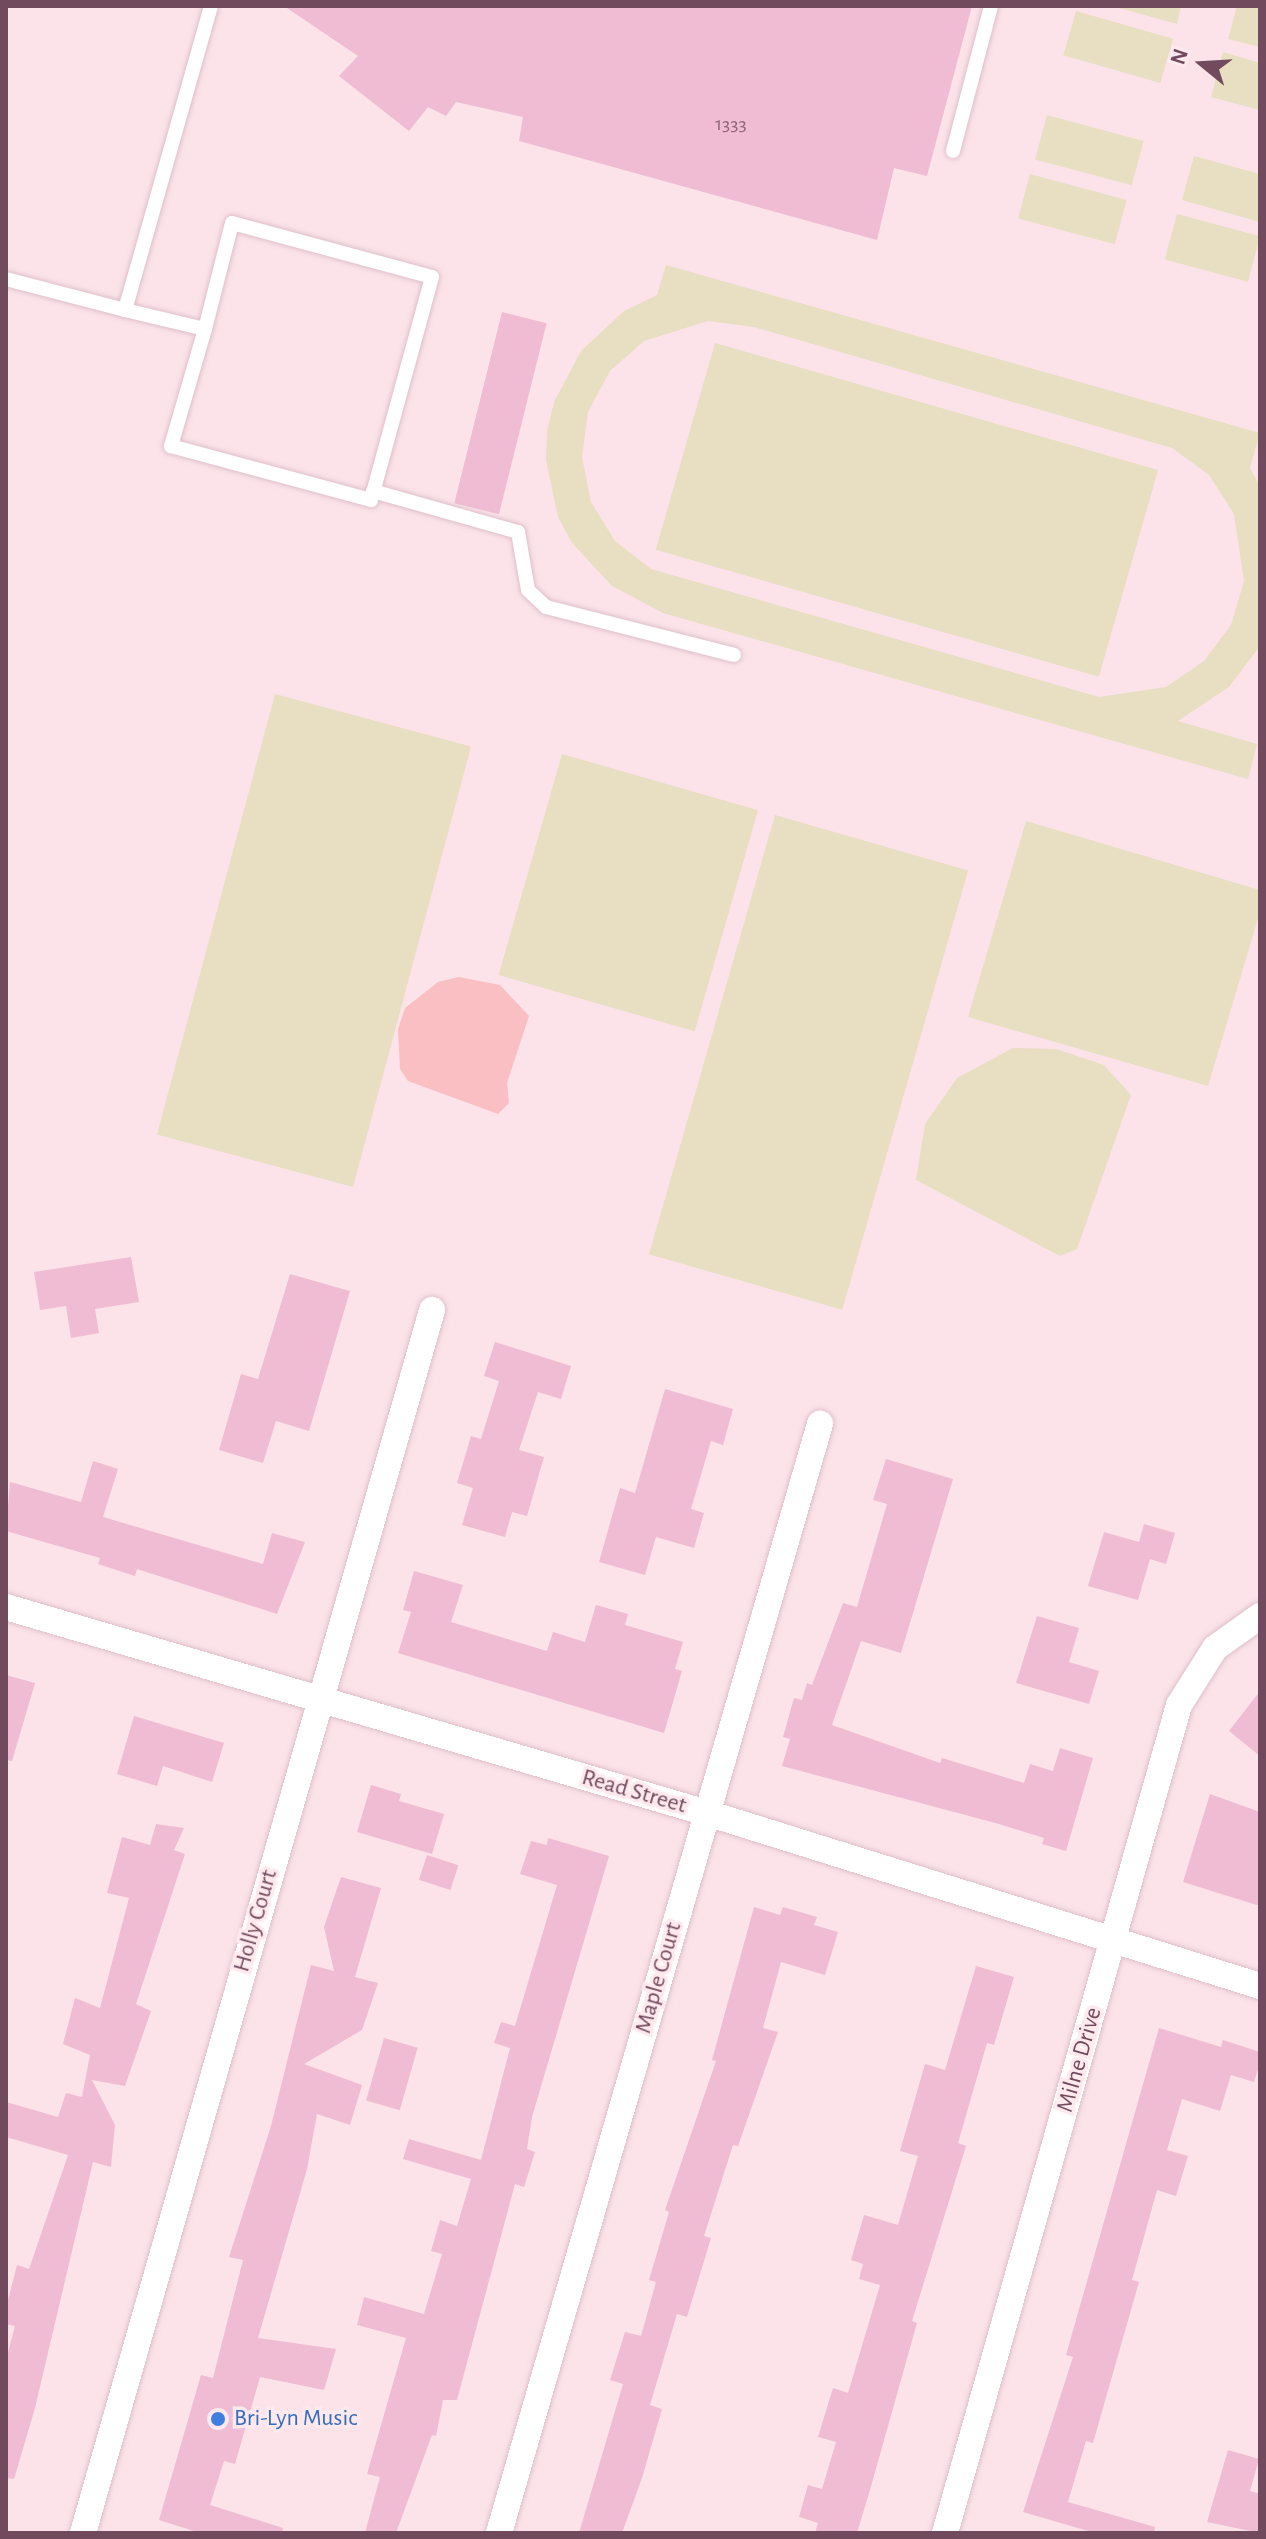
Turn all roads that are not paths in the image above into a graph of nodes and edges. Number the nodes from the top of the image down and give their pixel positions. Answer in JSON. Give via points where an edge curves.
{"nodes":[{"id":1,"x":211,"y":6,"type":"edge"},
{"id":2,"x":991,"y":6,"type":"edge"},
{"id":3,"x":953,"y":151,"type":"dead end"},
{"id":4,"x":6,"y":279,"type":"edge"},
{"id":5,"x":125,"y":310,"type":"junction"},
{"id":6,"x":205,"y":329,"type":"junction"},
{"id":7,"x":373,"y":491,"type":"junction"},
{"id":8,"x":734,"y":655,"type":"dead end"},
{"id":9,"x":432,"y":1310,"type":"dead end"},
{"id":10,"x":820,"y":1424,"type":"dead end"},
{"id":11,"x":6,"y":1607,"type":"edge"},
{"id":12,"x":1260,"y":1616,"type":"edge"},
{"id":13,"x":319,"y":1701,"type":"junction"},
{"id":14,"x":707,"y":1813,"type":"junction"},
{"id":15,"x":1114,"y":1941,"type":"junction"},
{"id":16,"x":1260,"y":1986,"type":"edge"},
{"id":17,"x":83,"y":2533,"type":"edge"},
{"id":18,"x":499,"y":2533,"type":"edge"},
{"id":19,"x":945,"y":2533,"type":"edge"}],
"edges":[{"from":1,"to":5,"type":"lane"},
{"from":2,"to":3,"type":"lane"},
{"from":4,"to":5,"type":"lane"},
{"from":5,"to":6,"type":"lane"},
{"from":6,"to":7,"type":"lane","via":[[171,446],[371,500]]},
{"from":6,"to":7,"type":"lane","via":[[232,223],[432,277]]},
{"from":7,"to":8,"type":"lane","via":[[518,532],[528,590],[546,607]]},
{"from":9,"to":13,"type":"street","name":"Holly Court"},
{"from":10,"to":14,"type":"street","name":"Maple Court"},
{"from":11,"to":13,"type":"street","name":"Read Street"},
{"from":12,"to":15,"type":"street","name":"Milne Drive","via":[[1215,1648],[1179,1705]]},
{"from":13,"to":14,"type":"street","name":"Read Street"},
{"from":13,"to":17,"type":"street","name":"Holly Court"},
{"from":14,"to":15,"type":"street","name":"Read Street"},
{"from":14,"to":18,"type":"street","name":"Maple Court"},
{"from":15,"to":16,"type":"street","name":"Read Street"},
{"from":15,"to":19,"type":"street","name":"Milne Drive"}]}
